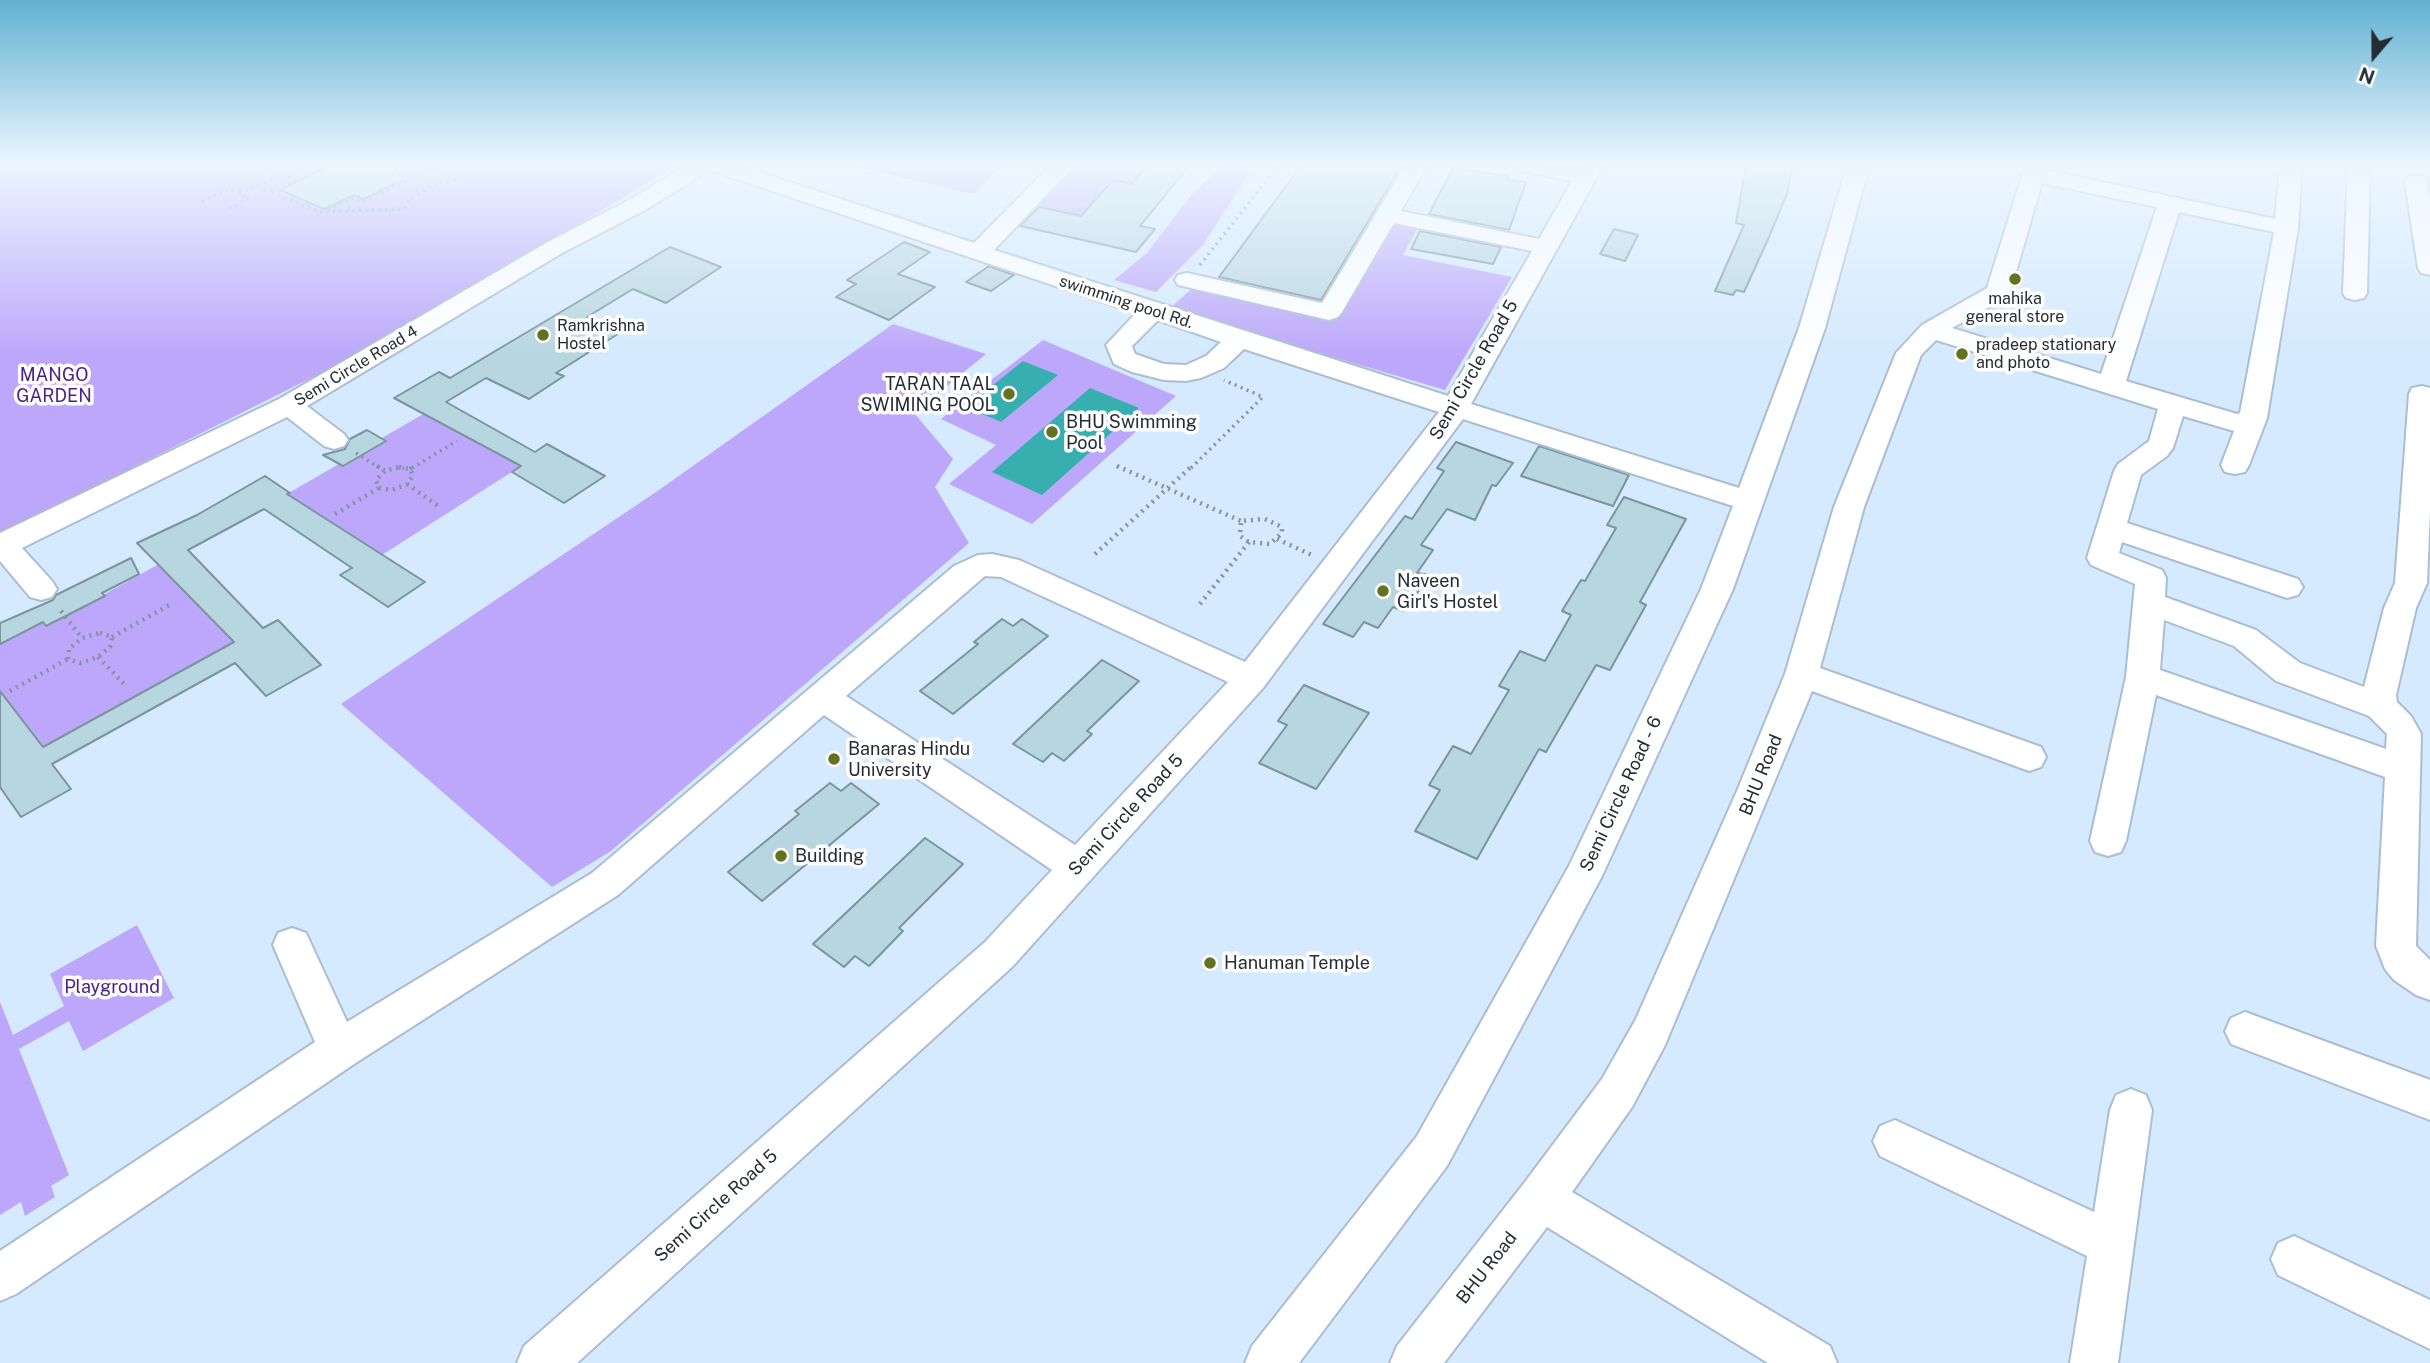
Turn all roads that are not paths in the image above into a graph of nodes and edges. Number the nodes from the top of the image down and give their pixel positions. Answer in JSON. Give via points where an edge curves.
{"nodes":[{"id":1,"x":590,"y":230,"type":"edge"},
{"id":2,"x":908,"y":230,"type":"edge"},
{"id":3,"x":1001,"y":230,"type":"edge"},
{"id":4,"x":1379,"y":230,"type":"edge"},
{"id":5,"x":1460,"y":230,"type":"edge"},
{"id":6,"x":1555,"y":230,"type":"edge"},
{"id":7,"x":1842,"y":230,"type":"edge"},
{"id":8,"x":2016,"y":230,"type":"edge"},
{"id":9,"x":2161,"y":230,"type":"edge"},
{"id":10,"x":2286,"y":230,"type":"edge"},
{"id":11,"x":2357,"y":230,"type":"edge"},
{"id":12,"x":2424,"y":230,"type":"edge"},
{"id":13,"x":1545,"y":247,"type":"junction"},
{"id":14,"x":978,"y":253,"type":"junction"},
{"id":15,"x":2429,"y":262,"type":"edge"},
{"id":16,"x":1187,"y":280,"type":"road end"},
{"id":17,"x":2355,"y":293,"type":"dead end"},
{"id":18,"x":1153,"y":311,"type":"junction"},
{"id":19,"x":1931,"y":330,"type":"junction"},
{"id":20,"x":1240,"y":339,"type":"junction"},
{"id":21,"x":2111,"y":385,"type":"junction"},
{"id":22,"x":2422,"y":394,"type":"dead end"},
{"id":23,"x":2173,"y":404,"type":"junction"},
{"id":24,"x":289,"y":405,"type":"junction"},
{"id":25,"x":1455,"y":407,"type":"junction"},
{"id":26,"x":2253,"y":418,"type":"junction"},
{"id":27,"x":345,"y":446,"type":"road end"},
{"id":28,"x":2425,"y":456,"type":"edge"},
{"id":29,"x":2235,"y":465,"type":"dead end"},
{"id":30,"x":1749,"y":501,"type":"junction"},
{"id":31,"x":2111,"y":528,"type":"junction"},
{"id":32,"x":1,"y":545,"type":"edge"},
{"id":33,"x":2287,"y":587,"type":"dead end"},
{"id":34,"x":51,"y":600,"type":"road end"},
{"id":35,"x":2149,"y":603,"type":"junction"},
{"id":36,"x":1802,"y":674,"type":"junction"},
{"id":37,"x":2143,"y":677,"type":"junction"},
{"id":38,"x":1251,"y":679,"type":"junction"},
{"id":39,"x":822,"y":697,"type":"junction"},
{"id":40,"x":2381,"y":707,"type":"junction"},
{"id":41,"x":2029,"y":757,"type":"dead end"},
{"id":42,"x":2401,"y":768,"type":"junction"},
{"id":43,"x":2108,"y":841,"type":"dead end"},
{"id":44,"x":1078,"y":867,"type":"junction"},
{"id":45,"x":292,"y":945,"type":"dead end"},
{"id":46,"x":2430,"y":982,"type":"edge"},
{"id":47,"x":2245,"y":1031,"type":"dead end"},
{"id":48,"x":339,"y":1050,"type":"junction"},
{"id":49,"x":2430,"y":1100,"type":"edge"},
{"id":50,"x":2131,"y":1110,"type":"dead end"},
{"id":51,"x":1895,"y":1141,"type":"dead end"},
{"id":52,"x":1541,"y":1198,"type":"junction"},
{"id":53,"x":2111,"y":1244,"type":"junction"},
{"id":54,"x":2294,"y":1259,"type":"dead end"},
{"id":55,"x":0,"y":1278,"type":"edge"},
{"id":56,"x":2430,"y":1325,"type":"edge"},
{"id":57,"x":541,"y":1363,"type":"edge"},
{"id":58,"x":1269,"y":1363,"type":"edge"},
{"id":59,"x":1414,"y":1363,"type":"edge"},
{"id":60,"x":1813,"y":1363,"type":"edge"},
{"id":61,"x":2094,"y":1363,"type":"edge"}],
"edges":[{"from":1,"to":24,"type":"street","name":"Semi Circle Road 4"},
{"from":2,"to":14,"type":"street","name":"swimming pool Rd."},
{"from":3,"to":14,"type":"street"},
{"from":4,"to":16,"type":"street","via":[[1329,312]]},
{"from":5,"to":13,"type":"street"},
{"from":6,"to":13,"type":"street","name":"Semi Circle Road 5"},
{"from":7,"to":30,"type":"street","name":"Semi Circle Road - 6","via":[[1812,328]]},
{"from":8,"to":19,"type":"street","name":"BHU Road","via":[[1998,292]]},
{"from":9,"to":21,"type":"street"},
{"from":10,"to":26,"type":"street"},
{"from":11,"to":17,"type":"street"},
{"from":12,"to":15,"type":"street"},
{"from":13,"to":25,"type":"street","name":"Semi Circle Road 5"},
{"from":14,"to":18,"type":"street","name":"swimming pool Rd."},
{"from":18,"to":20,"type":"street","name":"swimming pool Rd."},
{"from":18,"to":20,"type":"street","via":[[1119,345],[1123,358],[1164,372],[1186,373],[1215,362]]},
{"from":19,"to":21,"type":"street"},
{"from":19,"to":36,"type":"street","name":"BHU Road","via":[[1909,353],[1849,507]]},
{"from":20,"to":25,"type":"street","name":"swimming pool Rd."},
{"from":21,"to":23,"type":"street"},
{"from":22,"to":28,"type":"street"},
{"from":23,"to":26,"type":"street","via":[[2228,421]]},
{"from":23,"to":31,"type":"street","via":[[2163,442],[2127,471]]},
{"from":24,"to":27,"type":"street"},
{"from":24,"to":32,"type":"street","name":"Semi Circle Road 4"},
{"from":25,"to":30,"type":"street","name":"swimming pool Rd."},
{"from":25,"to":38,"type":"street","name":"Semi Circle Road 5"},
{"from":26,"to":29,"type":"street"},
{"from":28,"to":40,"type":"street","via":[[2411,583],[2400,608],[2379,695]]},
{"from":30,"to":58,"type":"street","name":"Semi Circle Road - 6","via":[[1717,589],[1583,876],[1438,1139]]},
{"from":31,"to":33,"type":"street"},
{"from":31,"to":35,"type":"street","via":[[2102,558],[2151,578]]},
{"from":32,"to":34,"type":"street"},
{"from":35,"to":37,"type":"street"},
{"from":35,"to":40,"type":"street","via":[[2245,638],[2288,673]]},
{"from":36,"to":41,"type":"street"},
{"from":36,"to":52,"type":"street","name":"BHU Road","via":[[1651,1032],[1617,1093]]},
{"from":37,"to":42,"type":"street"},
{"from":37,"to":43,"type":"street"},
{"from":38,"to":39,"type":"street","via":[[1008,568],[992,565],[965,574]]},
{"from":38,"to":44,"type":"street","name":"Semi Circle Road 5"},
{"from":39,"to":44,"type":"street"},
{"from":39,"to":48,"type":"street","via":[[605,884]]},
{"from":40,"to":42,"type":"street","via":[[2404,734]]},
{"from":42,"to":46,"type":"street","via":[[2396,946],[2408,967]]},
{"from":44,"to":57,"type":"street","name":"Semi Circle Road 5","via":[[999,954]]},
{"from":45,"to":48,"type":"street"},
{"from":47,"to":49,"type":"street"},
{"from":48,"to":55,"type":"street"},
{"from":50,"to":53,"type":"street"},
{"from":51,"to":53,"type":"street"},
{"from":52,"to":59,"type":"street","name":"BHU Road"},
{"from":52,"to":60,"type":"street"},
{"from":53,"to":61,"type":"street"},
{"from":54,"to":56,"type":"street"}]}
